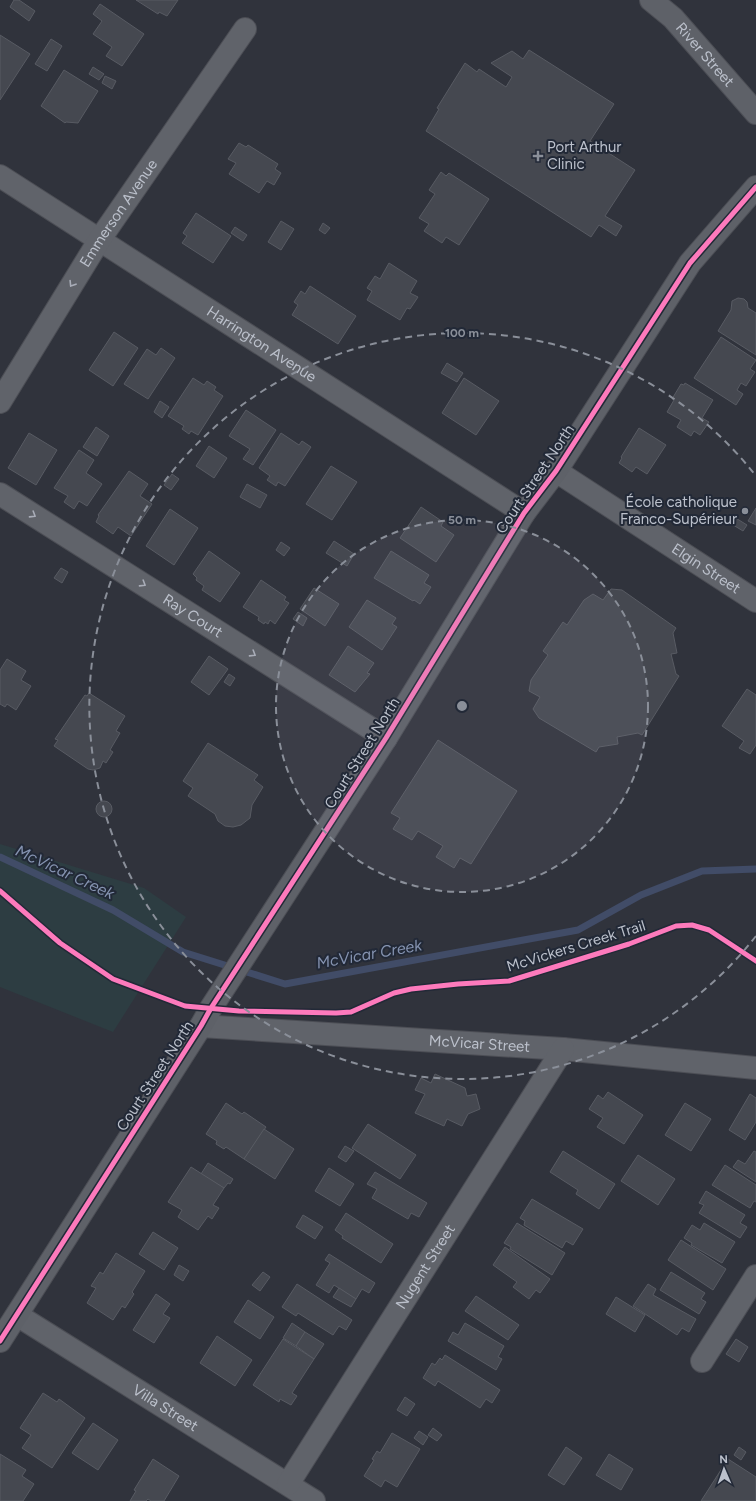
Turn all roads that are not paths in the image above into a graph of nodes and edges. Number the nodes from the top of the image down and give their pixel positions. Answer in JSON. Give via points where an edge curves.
{"nodes":[{"id":1,"x":651,"y":0,"type":"edge"},
{"id":2,"x":245,"y":29,"type":"dead end"},
{"id":3,"x":756,"y":113,"type":"edge"},
{"id":4,"x":0,"y":176,"type":"edge"},
{"id":5,"x":756,"y":187,"type":"edge"},
{"id":6,"x":100,"y":239,"type":"junction"},
{"id":7,"x":0,"y":402,"type":"edge"},
{"id":8,"x":556,"y":471,"type":"junction"},
{"id":9,"x":0,"y":494,"type":"edge"},
{"id":10,"x":524,"y":513,"type":"junction"},
{"id":11,"x":756,"y":601,"type":"edge"},
{"id":12,"x":386,"y":738,"type":"junction"},
{"id":13,"x":202,"y":1026,"type":"junction"},
{"id":14,"x":563,"y":1049,"type":"junction"},
{"id":15,"x":756,"y":1068,"type":"edge"},
{"id":16,"x":756,"y":1276,"type":"edge"},
{"id":17,"x":17,"y":1315,"type":"junction"},
{"id":18,"x":0,"y":1341,"type":"edge"},
{"id":19,"x":702,"y":1361,"type":"dead end"},
{"id":20,"x":288,"y":1484,"type":"junction"},
{"id":21,"x":314,"y":1501,"type":"edge"}],
"edges":[{"from":1,"to":3,"type":"street","name":"River Street","via":[[673,18]]},
{"from":2,"to":6,"type":"street","name":"Emmerson Avenue"},
{"from":4,"to":6,"type":"street","name":"Harrington Avenue"},
{"from":5,"to":8,"type":"street","name":"Court Street North","via":[[690,263]]},
{"from":6,"to":7,"type":"street","name":"Emmerson Avenue","one_way":true},
{"from":6,"to":10,"type":"street","name":"Harrington Avenue"},
{"from":8,"to":10,"type":"street","name":"Court Street North"},
{"from":8,"to":11,"type":"street","name":"Elgin Street"},
{"from":9,"to":12,"type":"street","name":"Ray Court","one_way":true},
{"from":10,"to":12,"type":"street","name":"Court Street North"},
{"from":12,"to":13,"type":"street","name":"Court Street North"},
{"from":13,"to":14,"type":"street","name":"McVicar Street"},
{"from":13,"to":17,"type":"street","name":"Court Street North"},
{"from":14,"to":15,"type":"street","name":"McVicar Street"},
{"from":14,"to":20,"type":"street","name":"Nugent Street"},
{"from":16,"to":19,"type":"street"},
{"from":17,"to":18,"type":"street","name":"Court Street North"},
{"from":17,"to":20,"type":"street","name":"Villa Street"},
{"from":20,"to":21,"type":"street","name":"Villa Street"}]}
